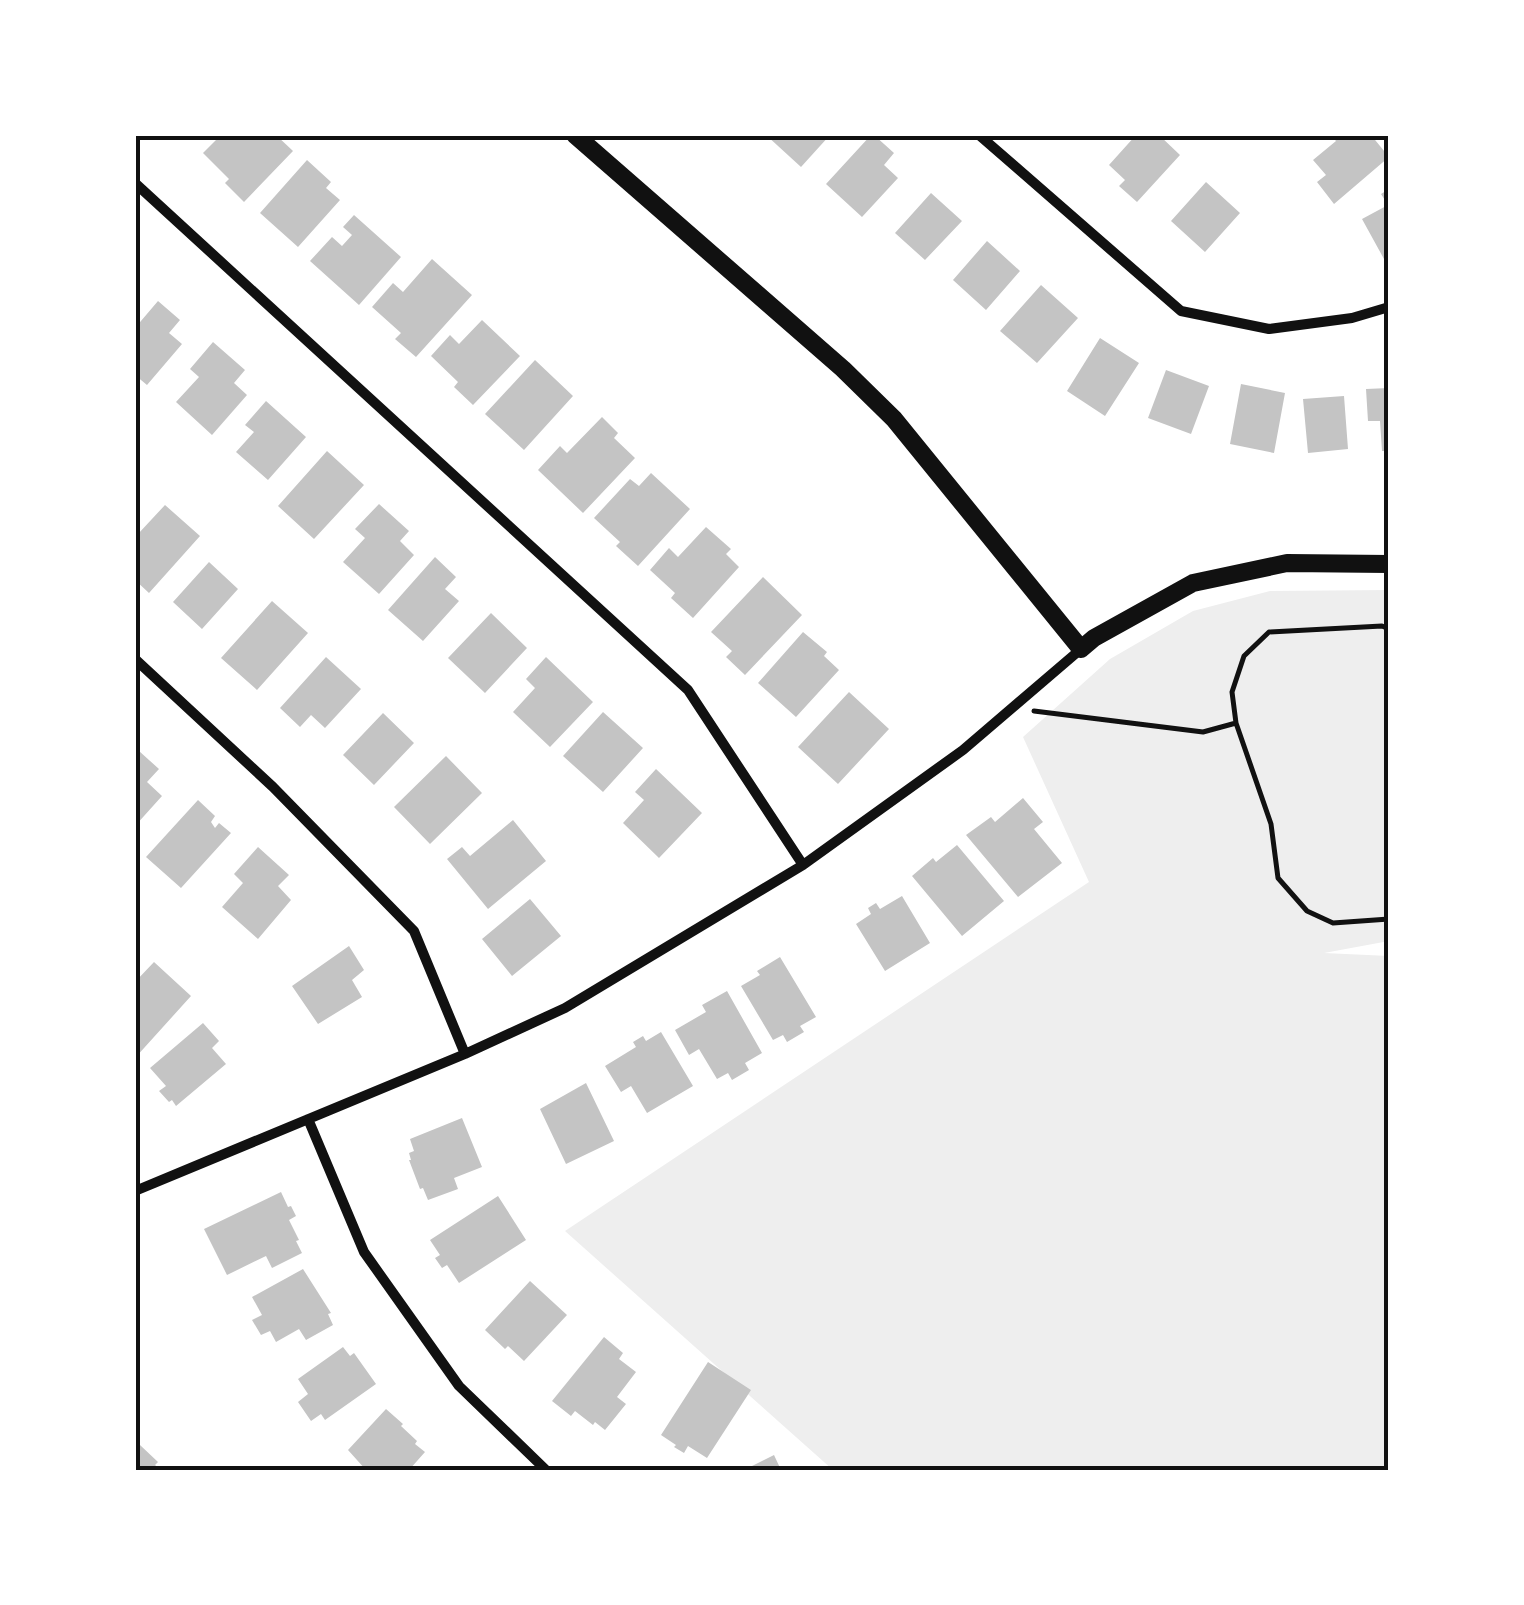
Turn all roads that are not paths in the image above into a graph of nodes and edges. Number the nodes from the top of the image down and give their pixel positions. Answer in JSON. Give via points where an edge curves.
{"nodes":[{"id":1,"x":576,"y":135,"type":"edge"},
{"id":2,"x":979,"y":135,"type":"edge"},
{"id":3,"x":135,"y":182,"type":"edge"},
{"id":4,"x":1389,"y":307,"type":"edge"},
{"id":5,"x":1389,"y":564,"type":"edge"},
{"id":6,"x":1081,"y":649,"type":"junction"},
{"id":7,"x":135,"y":658,"type":"edge"},
{"id":8,"x":803,"y":865,"type":"junction"},
{"id":9,"x":464,"y":1054,"type":"junction"},
{"id":10,"x":308,"y":1118,"type":"junction"},
{"id":11,"x":135,"y":1175,"type":"edge"},
{"id":12,"x":137,"y":1190,"type":"edge"},
{"id":13,"x":546,"y":1470,"type":"edge"}],
"edges":[{"from":1,"to":6,"type":"street","via":[[894,419]]},
{"from":2,"to":4,"type":"street","via":[[1181,311],[1269,329]]},
{"from":3,"to":8,"type":"street","via":[[688,690]]},
{"from":5,"to":6,"type":"street","via":[[1287,563],[1193,583]]},
{"from":6,"to":8,"type":"street","via":[[963,750]]},
{"from":7,"to":9,"type":"street","via":[[414,930]]},
{"from":8,"to":9,"type":"street","via":[[564,1008]]},
{"from":9,"to":10,"type":"street"},
{"from":10,"to":12,"type":"street"},
{"from":10,"to":13,"type":"street","via":[[364,1252],[459,1386]]},
{"from":11,"to":12,"type":"street"}]}
